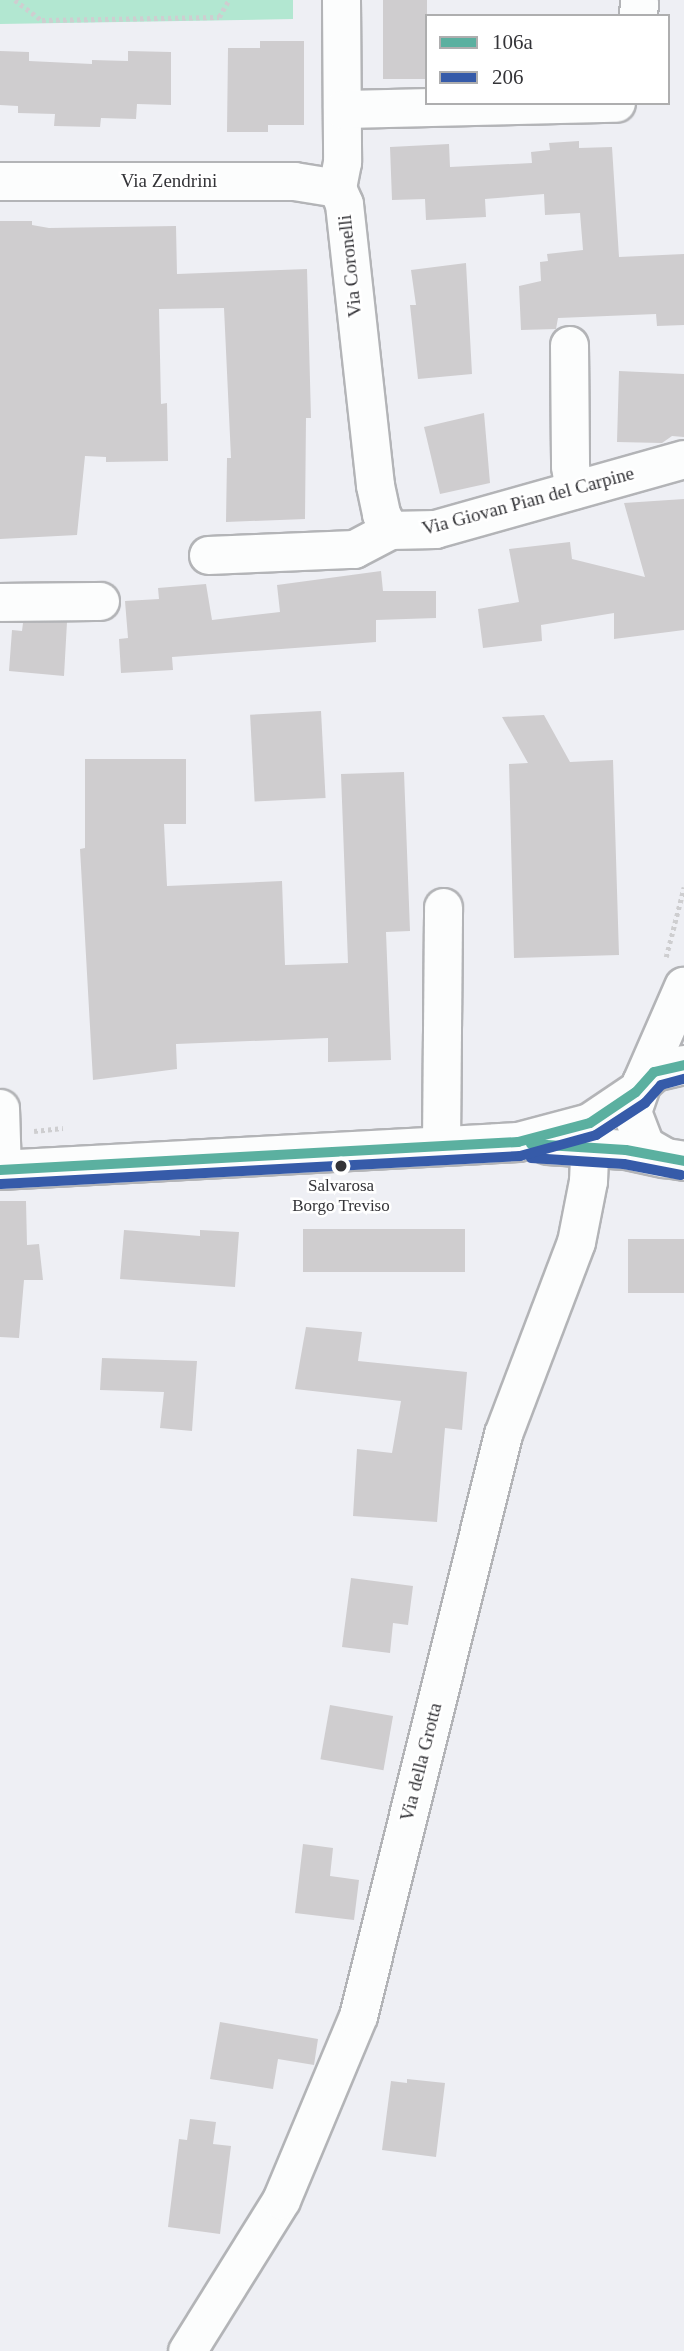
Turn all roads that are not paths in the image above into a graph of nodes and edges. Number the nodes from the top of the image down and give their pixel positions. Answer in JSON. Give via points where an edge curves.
{"nodes":[{"id":1,"x":341,"y":0,"type":"edge"},
{"id":2,"x":525,"y":105,"type":"edge"},
{"id":3,"x":342,"y":109,"type":"junction"},
{"id":4,"x":0,"y":181,"type":"edge"},
{"id":5,"x":337,"y":188,"type":"junction"},
{"id":6,"x":569,"y":345,"type":"dead end"},
{"id":7,"x":684,"y":459,"type":"edge"},
{"id":8,"x":574,"y":490,"type":"junction"},
{"id":9,"x":390,"y":530,"type":"junction"},
{"id":10,"x":208,"y":555,"type":"dead end"},
{"id":11,"x":100,"y":601,"type":"dead end"},
{"id":12,"x":0,"y":602,"type":"edge"},
{"id":13,"x":443,"y":907,"type":"dead end"},
{"id":14,"x":674,"y":974,"type":"edge"},
{"id":15,"x":684,"y":1065,"type":"edge"},
{"id":16,"x":639,"y":1088,"type":"junction"},
{"id":17,"x":0,"y":1108,"type":"edge"},
{"id":18,"x":594,"y":1134,"type":"junction"},
{"id":19,"x":441,"y":1145,"type":"junction"},
{"id":20,"x":675,"y":1160,"type":"edge"},
{"id":21,"x":1,"y":1170,"type":"edge"},
{"id":22,"x":187,"y":2351,"type":"edge"}],
"edges":[{"from":1,"to":3,"type":"street","name":"Via Coronelli"},
{"from":2,"to":3,"type":"street"},
{"from":3,"to":5,"type":"street","name":"Via Coronelli"},
{"from":4,"to":5,"type":"street","name":"Via Zendrini","via":[[294,180]]},
{"from":5,"to":9,"type":"street","name":"Via Coronelli","via":[[345,214],[375,485]]},
{"from":6,"to":8,"type":"street"},
{"from":7,"to":8,"type":"street","name":"Via Giovan Pian del Carpine"},
{"from":8,"to":9,"type":"street","name":"Via Giovan Pian del Carpine","via":[[435,529]]},
{"from":9,"to":10,"type":"street","name":"Via Giovan Pian del Carpine","via":[[354,549]]},
{"from":11,"to":12,"type":"street"},
{"from":13,"to":19,"type":"street"},
{"from":14,"to":16,"type":"street"},
{"from":15,"to":16,"type":"street","via":[[654,1072]]},
{"from":16,"to":18,"type":"street"},
{"from":16,"to":20,"type":"street","via":[[634,1128],[646,1146]]},
{"from":17,"to":21,"type":"street"},
{"from":18,"to":19,"type":"street"},
{"from":18,"to":20,"type":"street"},
{"from":18,"to":22,"type":"street","name":"Via della Grotta","via":[[576,1241],[503,1434],[358,2016],[281,2200]]},
{"from":19,"to":21,"type":"street"}]}
